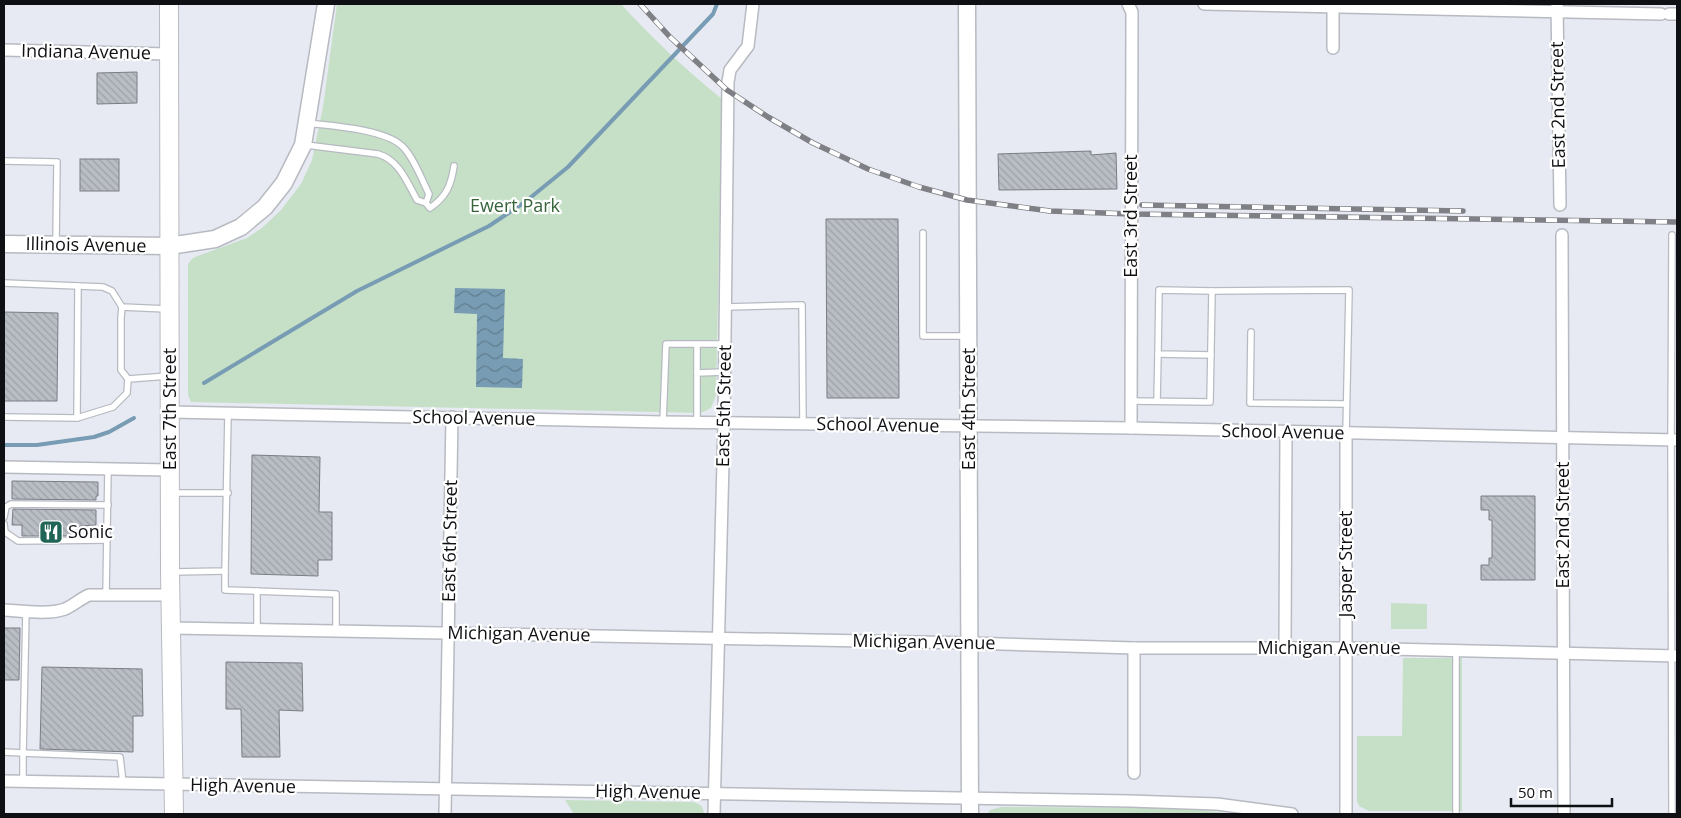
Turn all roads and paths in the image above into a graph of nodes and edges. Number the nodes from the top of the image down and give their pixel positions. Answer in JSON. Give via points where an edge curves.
{"nodes":[{"id":1,"x":169,"y":4,"type":"edge"},
{"id":2,"x":326,"y":4,"type":"edge"},
{"id":3,"x":753,"y":4,"type":"edge"},
{"id":4,"x":967,"y":4,"type":"edge"},
{"id":5,"x":1128,"y":4,"type":"edge"},
{"id":6,"x":1204,"y":4,"type":"edge"},
{"id":7,"x":1333,"y":5,"type":"edge"},
{"id":8,"x":1556,"y":7,"type":"edge"},
{"id":9,"x":1669,"y":14,"type":"edge"},
{"id":10,"x":1333,"y":48,"type":"dead end"},
{"id":11,"x":4,"y":50,"type":"edge"},
{"id":12,"x":168,"y":54,"type":"junction"},
{"id":13,"x":307,"y":123,"type":"junction"},
{"id":14,"x":303,"y":145,"type":"junction"},
{"id":15,"x":4,"y":161,"type":"edge"},
{"id":16,"x":454,"y":166,"type":"dead end"},
{"id":17,"x":415,"y":168,"type":"junction"},
{"id":18,"x":403,"y":174,"type":"junction"},
{"id":19,"x":426,"y":202,"type":"junction"},
{"id":20,"x":1560,"y":205,"type":"dead end"},
{"id":21,"x":923,"y":233,"type":"dead end"},
{"id":22,"x":1672,"y":235,"type":"dead end"},
{"id":23,"x":1562,"y":236,"type":"dead end"},
{"id":24,"x":4,"y":244,"type":"edge"},
{"id":25,"x":56,"y":245,"type":"junction"},
{"id":26,"x":169,"y":246,"type":"junction"},
{"id":27,"x":4,"y":283,"type":"edge"},
{"id":28,"x":78,"y":286,"type":"junction"},
{"id":29,"x":1212,"y":290,"type":"junction"},
{"id":30,"x":122,"y":306,"type":"junction"},
{"id":31,"x":725,"y":307,"type":"junction"},
{"id":32,"x":170,"y":309,"type":"junction"},
{"id":33,"x":1251,"y":332,"type":"dead end"},
{"id":34,"x":968,"y":336,"type":"junction"},
{"id":35,"x":725,"y":344,"type":"junction"},
{"id":36,"x":697,"y":345,"type":"junction"},
{"id":37,"x":1158,"y":354,"type":"junction"},
{"id":38,"x":1211,"y":355,"type":"junction"},
{"id":39,"x":724,"y":372,"type":"junction"},
{"id":40,"x":697,"y":373,"type":"junction"},
{"id":41,"x":170,"y":376,"type":"junction"},
{"id":42,"x":128,"y":380,"type":"junction"},
{"id":43,"x":1131,"y":401,"type":"junction"},
{"id":44,"x":1157,"y":401,"type":"junction"},
{"id":45,"x":1346,"y":404,"type":"junction"},
{"id":46,"x":170,"y":412,"type":"junction"},
{"id":47,"x":228,"y":414,"type":"junction"},
{"id":48,"x":4,"y":416,"type":"edge"},
{"id":49,"x":452,"y":417,"type":"junction"},
{"id":50,"x":77,"y":418,"type":"junction"},
{"id":51,"x":663,"y":422,"type":"junction"},
{"id":52,"x":697,"y":422,"type":"junction"},
{"id":53,"x":724,"y":423,"type":"junction"},
{"id":54,"x":803,"y":424,"type":"junction"},
{"id":55,"x":969,"y":427,"type":"junction"},
{"id":56,"x":1131,"y":428,"type":"junction"},
{"id":57,"x":1286,"y":432,"type":"junction"},
{"id":58,"x":1346,"y":433,"type":"junction"},
{"id":59,"x":1563,"y":438,"type":"junction"},
{"id":60,"x":1674,"y":440,"type":"edge"},
{"id":61,"x":4,"y":468,"type":"edge"},
{"id":62,"x":108,"y":469,"type":"junction"},
{"id":63,"x":170,"y":470,"type":"junction"},
{"id":64,"x":170,"y":493,"type":"junction"},
{"id":65,"x":228,"y":493,"type":"junction"},
{"id":66,"x":108,"y":505,"type":"junction"},
{"id":67,"x":4,"y":517,"type":"edge"},
{"id":68,"x":4,"y":524,"type":"edge"},
{"id":69,"x":107,"y":540,"type":"junction"},
{"id":70,"x":225,"y":571,"type":"junction"},
{"id":71,"x":170,"y":572,"type":"junction"},
{"id":72,"x":257,"y":592,"type":"junction"},
{"id":73,"x":106,"y":595,"type":"junction"},
{"id":74,"x":170,"y":595,"type":"junction"},
{"id":75,"x":4,"y":610,"type":"edge"},
{"id":76,"x":26,"y":611,"type":"junction"},
{"id":77,"x":171,"y":628,"type":"junction"},
{"id":78,"x":257,"y":628,"type":"junction"},
{"id":79,"x":336,"y":631,"type":"junction"},
{"id":80,"x":449,"y":633,"type":"junction"},
{"id":81,"x":719,"y":638,"type":"junction"},
{"id":82,"x":970,"y":643,"type":"junction"},
{"id":83,"x":1134,"y":648,"type":"junction"},
{"id":84,"x":1284,"y":648,"type":"junction"},
{"id":85,"x":1346,"y":648,"type":"junction"},
{"id":86,"x":1456,"y":650,"type":"junction"},
{"id":87,"x":1563,"y":652,"type":"junction"},
{"id":88,"x":1674,"y":655,"type":"edge"},
{"id":89,"x":4,"y":752,"type":"edge"},
{"id":90,"x":23,"y":753,"type":"junction"},
{"id":91,"x":1134,"y":773,"type":"dead end"},
{"id":92,"x":4,"y":781,"type":"edge"},
{"id":93,"x":23,"y":782,"type":"junction"},
{"id":94,"x":123,"y":784,"type":"junction"},
{"id":95,"x":174,"y":785,"type":"junction"},
{"id":96,"x":446,"y":789,"type":"junction"},
{"id":97,"x":715,"y":793,"type":"junction"},
{"id":98,"x":970,"y":806,"type":"edge"},
{"id":99,"x":1184,"y":808,"type":"edge"},
{"id":100,"x":174,"y":814,"type":"edge"},
{"id":101,"x":445,"y":814,"type":"edge"},
{"id":102,"x":714,"y":814,"type":"edge"},
{"id":103,"x":1292,"y":814,"type":"edge"},
{"id":104,"x":1346,"y":814,"type":"edge"},
{"id":105,"x":1456,"y":814,"type":"edge"},
{"id":106,"x":1564,"y":814,"type":"edge"},
{"id":107,"x":1672,"y":814,"type":"edge"}],
"edges":[{"from":1,"to":12,"type":"main road","name":"East 7th Street"},
{"from":2,"to":13,"type":"street","name":"Illinois Avenue"},
{"from":3,"to":31,"type":"street","name":"East 5th Street","via":[[748,46],[730,70],[728,82]]},
{"from":4,"to":34,"type":"street","name":"East 4th Street"},
{"from":5,"to":43,"type":"street","name":"East 3rd Street","via":[[1132,12]]},
{"from":6,"to":7,"type":"street"},
{"from":7,"to":8,"type":"street"},
{"from":7,"to":10,"type":"street"},
{"from":8,"to":9,"type":"street"},
{"from":8,"to":20,"type":"street","name":"East 2nd Street"},
{"from":11,"to":12,"type":"street","name":"Indiana Avenue"},
{"from":12,"to":26,"type":"main road","name":"East 7th Street"},
{"from":13,"to":14,"type":"street","name":"Illinois Avenue"},
{"from":13,"to":17,"type":"lane","via":[[390,138],[402,146]]},
{"from":14,"to":18,"type":"lane","via":[[378,154],[393,161]]},
{"from":14,"to":26,"type":"street","name":"Illinois Avenue","via":[[284,183],[265,207],[241,227],[215,239]]},
{"from":15,"to":25,"type":"lane","via":[[57,162]]},
{"from":16,"to":19,"type":"lane","via":[[444,198],[430,208]]},
{"from":17,"to":18,"type":"lane"},
{"from":17,"to":19,"type":"lane","via":[[429,194]]},
{"from":18,"to":19,"type":"lane","via":[[417,200]]},
{"from":21,"to":34,"type":"lane","via":[[923,336]]},
{"from":22,"to":60,"type":"lane"},
{"from":23,"to":59,"type":"street","name":"East 2nd Street"},
{"from":24,"to":25,"type":"street","name":"Illinois Avenue"},
{"from":25,"to":26,"type":"street","name":"Illinois Avenue"},
{"from":26,"to":32,"type":"main road","name":"East 7th Street"},
{"from":27,"to":28,"type":"lane"},
{"from":28,"to":30,"type":"lane","via":[[103,287],[112,291]]},
{"from":28,"to":50,"type":"lane"},
{"from":29,"to":37,"type":"lane","via":[[1159,290]]},
{"from":29,"to":38,"type":"lane"},
{"from":29,"to":45,"type":"lane","via":[[1349,290]]},
{"from":30,"to":32,"type":"lane"},
{"from":30,"to":42,"type":"lane","via":[[121,370]]},
{"from":31,"to":35,"type":"street","name":"East 5th Street"},
{"from":31,"to":54,"type":"lane","via":[[802,305]]},
{"from":32,"to":41,"type":"main road","name":"East 7th Street"},
{"from":33,"to":45,"type":"lane","via":[[1250,404]]},
{"from":34,"to":55,"type":"street","name":"East 4th Street"},
{"from":35,"to":36,"type":"lane"},
{"from":35,"to":39,"type":"street","name":"East 5th Street"},
{"from":36,"to":40,"type":"lane"},
{"from":36,"to":51,"type":"lane","via":[[666,344]]},
{"from":37,"to":38,"type":"lane"},
{"from":37,"to":44,"type":"lane"},
{"from":38,"to":44,"type":"lane","via":[[1210,402]]},
{"from":39,"to":40,"type":"lane"},
{"from":39,"to":53,"type":"street","name":"East 5th Street"},
{"from":40,"to":52,"type":"lane"},
{"from":41,"to":42,"type":"lane"},
{"from":41,"to":46,"type":"main road","name":"East 7th Street"},
{"from":42,"to":50,"type":"lane","via":[[127,393],[114,407]]},
{"from":43,"to":44,"type":"lane"},
{"from":43,"to":56,"type":"street","name":"East 3rd Street"},
{"from":45,"to":58,"type":"lane"},
{"from":46,"to":47,"type":"street","name":"School Avenue"},
{"from":46,"to":63,"type":"main road","name":"East 7th Street"},
{"from":47,"to":49,"type":"street","name":"School Avenue"},
{"from":47,"to":65,"type":"lane"},
{"from":48,"to":50,"type":"lane"},
{"from":49,"to":51,"type":"street","name":"School Avenue"},
{"from":49,"to":80,"type":"street","name":"East 6th Street"},
{"from":51,"to":52,"type":"street","name":"School Avenue"},
{"from":52,"to":53,"type":"street","name":"School Avenue"},
{"from":53,"to":54,"type":"street","name":"School Avenue"},
{"from":53,"to":81,"type":"street","name":"East 5th Street"},
{"from":54,"to":55,"type":"street","name":"School Avenue"},
{"from":55,"to":56,"type":"street","name":"School Avenue"},
{"from":55,"to":82,"type":"street","name":"East 4th Street"},
{"from":56,"to":57,"type":"street","name":"School Avenue"},
{"from":57,"to":58,"type":"street","name":"School Avenue"},
{"from":57,"to":84,"type":"street"},
{"from":58,"to":59,"type":"street","name":"School Avenue"},
{"from":58,"to":85,"type":"street","name":"Jasper Street"},
{"from":59,"to":60,"type":"street","name":"School Avenue"},
{"from":59,"to":87,"type":"street","name":"East 2nd Street"},
{"from":60,"to":88,"type":"lane"},
{"from":61,"to":62,"type":"street"},
{"from":62,"to":63,"type":"street"},
{"from":62,"to":66,"type":"lane"},
{"from":63,"to":64,"type":"main road","name":"East 7th Street"},
{"from":64,"to":65,"type":"lane"},
{"from":64,"to":71,"type":"main road","name":"East 7th Street"},
{"from":65,"to":70,"type":"lane"},
{"from":66,"to":67,"type":"lane","via":[[11,504],[6,507]]},
{"from":66,"to":69,"type":"lane"},
{"from":68,"to":69,"type":"lane","via":[[5,532],[18,541]]},
{"from":69,"to":73,"type":"lane"},
{"from":70,"to":71,"type":"lane"},
{"from":70,"to":72,"type":"lane","via":[[225,590]]},
{"from":71,"to":74,"type":"main road","name":"East 7th Street"},
{"from":72,"to":78,"type":"lane"},
{"from":72,"to":79,"type":"lane","via":[[336,594]]},
{"from":73,"to":74,"type":"street"},
{"from":73,"to":76,"type":"street","via":[[89,595],[62,610]]},
{"from":74,"to":77,"type":"main road","name":"East 7th Street"},
{"from":75,"to":76,"type":"street"},
{"from":76,"to":90,"type":"lane"},
{"from":77,"to":78,"type":"street","name":"Michigan Avenue"},
{"from":77,"to":95,"type":"main road","name":"East 7th Street"},
{"from":78,"to":79,"type":"street","name":"Michigan Avenue"},
{"from":79,"to":80,"type":"street","name":"Michigan Avenue"},
{"from":80,"to":81,"type":"street","name":"Michigan Avenue"},
{"from":80,"to":96,"type":"street","name":"East 6th Street"},
{"from":81,"to":82,"type":"street","name":"Michigan Avenue"},
{"from":81,"to":97,"type":"street","name":"East 5th Street"},
{"from":82,"to":83,"type":"street","name":"Michigan Avenue"},
{"from":82,"to":98,"type":"street","name":"East 4th Street"},
{"from":83,"to":84,"type":"street","name":"Michigan Avenue"},
{"from":83,"to":91,"type":"street"},
{"from":84,"to":85,"type":"street","name":"Michigan Avenue"},
{"from":85,"to":86,"type":"street","name":"Michigan Avenue"},
{"from":85,"to":104,"type":"street","name":"Jasper Street"},
{"from":86,"to":87,"type":"street","name":"Michigan Avenue"},
{"from":86,"to":105,"type":"lane"},
{"from":87,"to":88,"type":"street","name":"Michigan Avenue"},
{"from":87,"to":106,"type":"street","name":"East 2nd Street"},
{"from":88,"to":107,"type":"lane"},
{"from":89,"to":90,"type":"lane"},
{"from":90,"to":93,"type":"lane"},
{"from":90,"to":94,"type":"lane","via":[[120,757]]},
{"from":92,"to":93,"type":"street","name":"High Avenue"},
{"from":93,"to":94,"type":"street","name":"High Avenue"},
{"from":94,"to":95,"type":"street","name":"High Avenue"},
{"from":95,"to":96,"type":"street","name":"High Avenue"},
{"from":95,"to":100,"type":"main road","name":"East 7th Street"},
{"from":96,"to":97,"type":"street","name":"High Avenue"},
{"from":96,"to":101,"type":"street","name":"East 6th Street"},
{"from":97,"to":98,"type":"street","name":"High Avenue"},
{"from":97,"to":102,"type":"street","name":"East 5th Street"},
{"from":98,"to":99,"type":"street","name":"High Avenue"},
{"from":99,"to":103,"type":"street","name":"High Avenue","via":[[1217,804]]}]}
